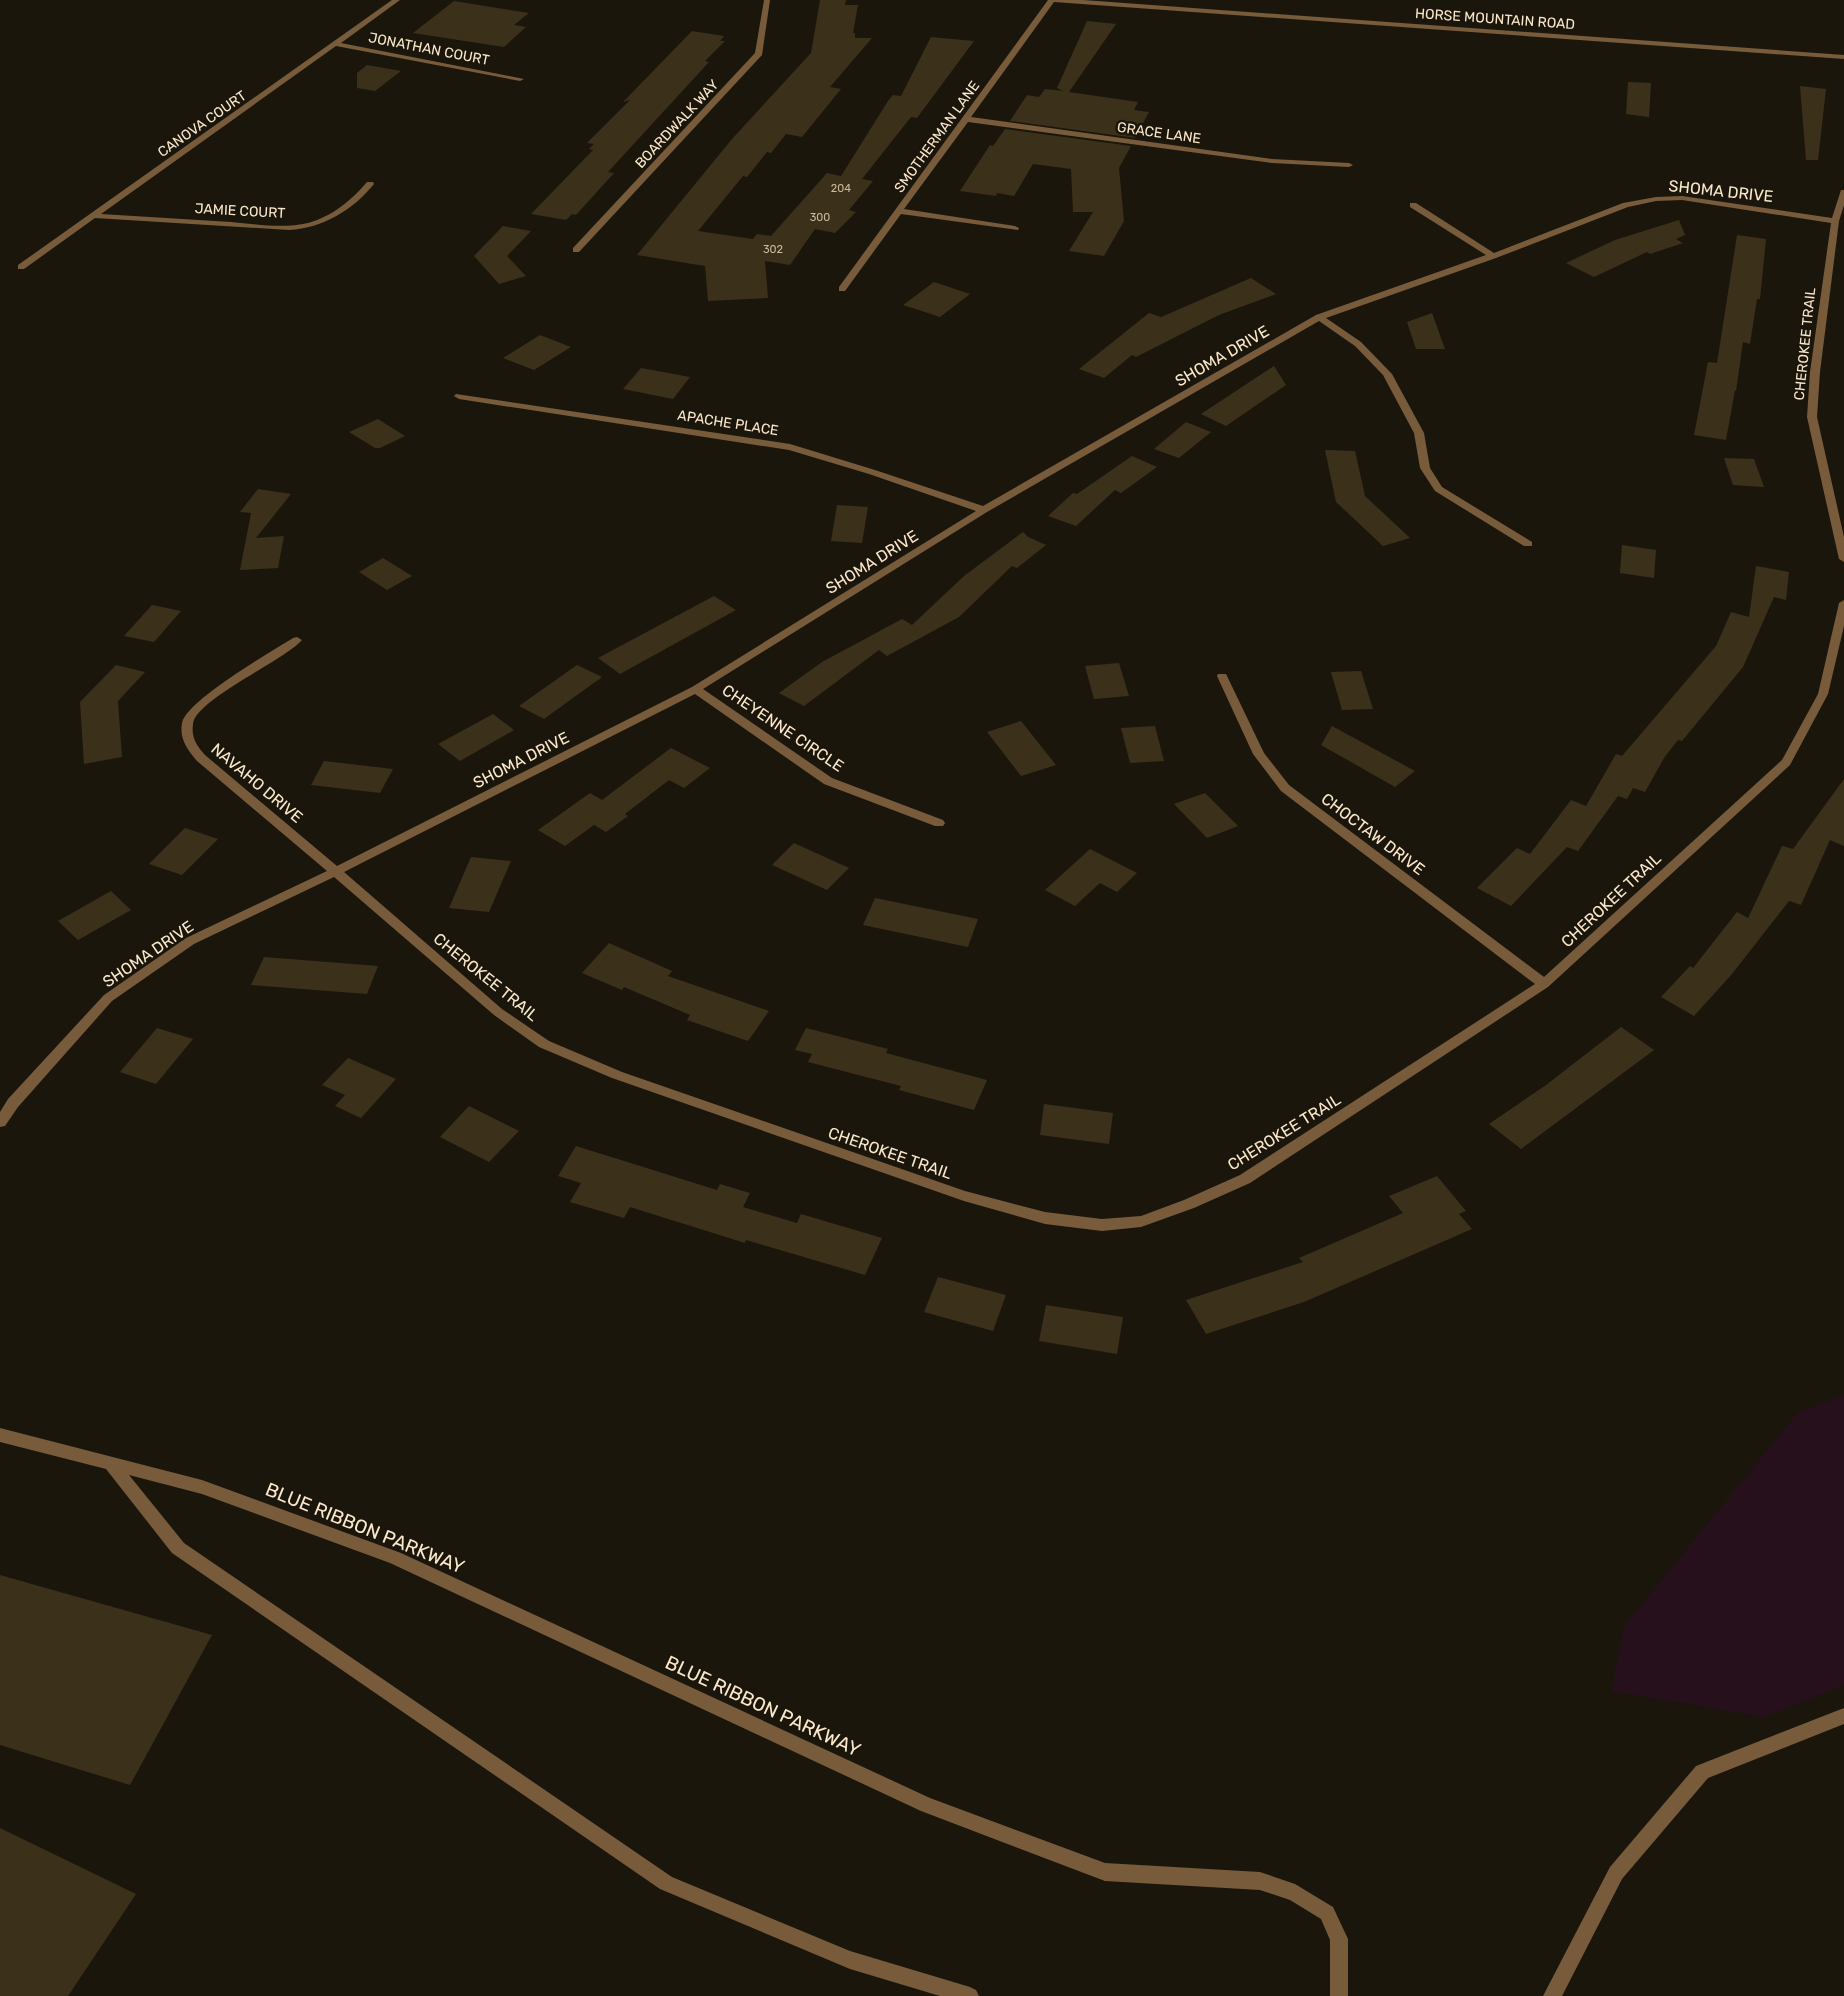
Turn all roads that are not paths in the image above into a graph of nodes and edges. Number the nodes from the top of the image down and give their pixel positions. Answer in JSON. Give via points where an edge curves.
{"nodes":[{"id":1,"x":397,"y":0,"type":"edge"},
{"id":2,"x":767,"y":0,"type":"edge"},
{"id":3,"x":1053,"y":0,"type":"edge"},
{"id":4,"x":334,"y":44,"type":"junction"},
{"id":5,"x":1844,"y":57,"type":"edge"},
{"id":6,"x":520,"y":79,"type":"dead end"},
{"id":7,"x":966,"y":119,"type":"junction"},
{"id":8,"x":1349,"y":165,"type":"dead end"},
{"id":9,"x":370,"y":184,"type":"dead end"},
{"id":10,"x":1844,"y":192,"type":"edge"},
{"id":11,"x":1413,"y":205,"type":"dead end"},
{"id":12,"x":899,"y":211,"type":"junction"},
{"id":13,"x":94,"y":216,"type":"junction"},
{"id":14,"x":1835,"y":221,"type":"junction"},
{"id":15,"x":1014,"y":228,"type":"dead end"},
{"id":16,"x":576,"y":250,"type":"dead end"},
{"id":17,"x":1493,"y":256,"type":"junction"},
{"id":18,"x":21,"y":267,"type":"dead end"},
{"id":19,"x":842,"y":289,"type":"dead end"},
{"id":20,"x":1319,"y":317,"type":"junction"},
{"id":21,"x":459,"y":396,"type":"dead end"},
{"id":22,"x":984,"y":510,"type":"junction"},
{"id":23,"x":1528,"y":544,"type":"dead end"},
{"id":24,"x":1844,"y":558,"type":"edge"},
{"id":25,"x":1844,"y":603,"type":"edge"},
{"id":26,"x":297,"y":640,"type":"dead end"},
{"id":27,"x":1222,"y":676,"type":"dead end"},
{"id":28,"x":696,"y":689,"type":"junction"},
{"id":29,"x":939,"y":823,"type":"dead end"},
{"id":30,"x":336,"y":872,"type":"junction"},
{"id":31,"x":1544,"y":984,"type":"junction"},
{"id":32,"x":0,"y":1122,"type":"edge"},
{"id":33,"x":0,"y":1435,"type":"edge"},
{"id":34,"x":110,"y":1463,"type":"junction"},
{"id":35,"x":1844,"y":1716,"type":"edge"},
{"id":36,"x":970,"y":1996,"type":"edge"},
{"id":37,"x":1339,"y":1996,"type":"edge"},
{"id":38,"x":1552,"y":1996,"type":"edge"}],
"edges":[{"from":1,"to":4,"type":"street","name":"CANOVA COURT"},
{"from":2,"to":16,"type":"street","name":"BOARDWALK WAY","via":[[759,53]]},
{"from":3,"to":5,"type":"street","name":"HORSE MOUNTAIN ROAD"},
{"from":3,"to":7,"type":"street","name":"SMOTHERMAN LANE"},
{"from":4,"to":6,"type":"street","name":"JONATHAN COURT"},
{"from":4,"to":13,"type":"street","name":"CANOVA COURT"},
{"from":7,"to":8,"type":"street","name":"GRACE LANE","via":[[1272,161]]},
{"from":7,"to":12,"type":"street","name":"SMOTHERMAN LANE"},
{"from":9,"to":13,"type":"street","name":"JAMIE COURT","via":[[360,197],[325,219],[298,227]]},
{"from":10,"to":14,"type":"street","name":"CHEROKEE TRAIL"},
{"from":11,"to":17,"type":"street"},
{"from":12,"to":15,"type":"street"},
{"from":12,"to":19,"type":"street","name":"SMOTHERMAN LANE"},
{"from":13,"to":18,"type":"street","name":"CANOVA COURT"},
{"from":14,"to":17,"type":"street","name":"SHOMA DRIVE","via":[[1690,199],[1656,199],[1626,205]]},
{"from":14,"to":24,"type":"street","name":"CHEROKEE TRAIL","via":[[1812,417]]},
{"from":17,"to":20,"type":"street","name":"SHOMA DRIVE"},
{"from":20,"to":22,"type":"street","name":"SHOMA DRIVE"},
{"from":20,"to":23,"type":"street","via":[[1358,344],[1387,374],[1419,433],[1425,468],[1438,489]]},
{"from":21,"to":22,"type":"street","name":"APACHE PLACE","via":[[790,447]]},
{"from":22,"to":28,"type":"street","name":"SHOMA DRIVE"},
{"from":25,"to":31,"type":"street","name":"CHEROKEE TRAIL","via":[[1823,694],[1786,762]]},
{"from":26,"to":30,"type":"street","name":"NAVAHO DRIVE","via":[[251,669],[190,716],[187,724],[189,744],[201,758]]},
{"from":27,"to":31,"type":"street","name":"CHOCTAW DRIVE","via":[[1259,754],[1285,788]]},
{"from":28,"to":29,"type":"street","name":"CHEYENNE CIRCLE","via":[[828,781]]},
{"from":28,"to":30,"type":"street","name":"SHOMA DRIVE"},
{"from":30,"to":31,"type":"street","name":"CHEROKEE TRAIL","via":[[498,1012],[544,1044],[617,1075],[964,1196],[1045,1218],[1102,1225],[1141,1221],[1245,1179]]},
{"from":30,"to":32,"type":"street","name":"SHOMA DRIVE","via":[[190,941],[108,998],[13,1103]]},
{"from":33,"to":34,"type":"street","name":"BLUE RIBBON PARKWAY"},
{"from":34,"to":36,"type":"street","via":[[178,1548],[666,1883],[850,1960]]},
{"from":34,"to":37,"type":"street","name":"BLUE RIBBON PARKWAY","via":[[202,1487],[395,1558],[927,1805],[1105,1872],[1260,1881],[1295,1893],[1327,1913],[1339,1939]]},
{"from":35,"to":38,"type":"street","via":[[1702,1772],[1616,1873]]}]}
